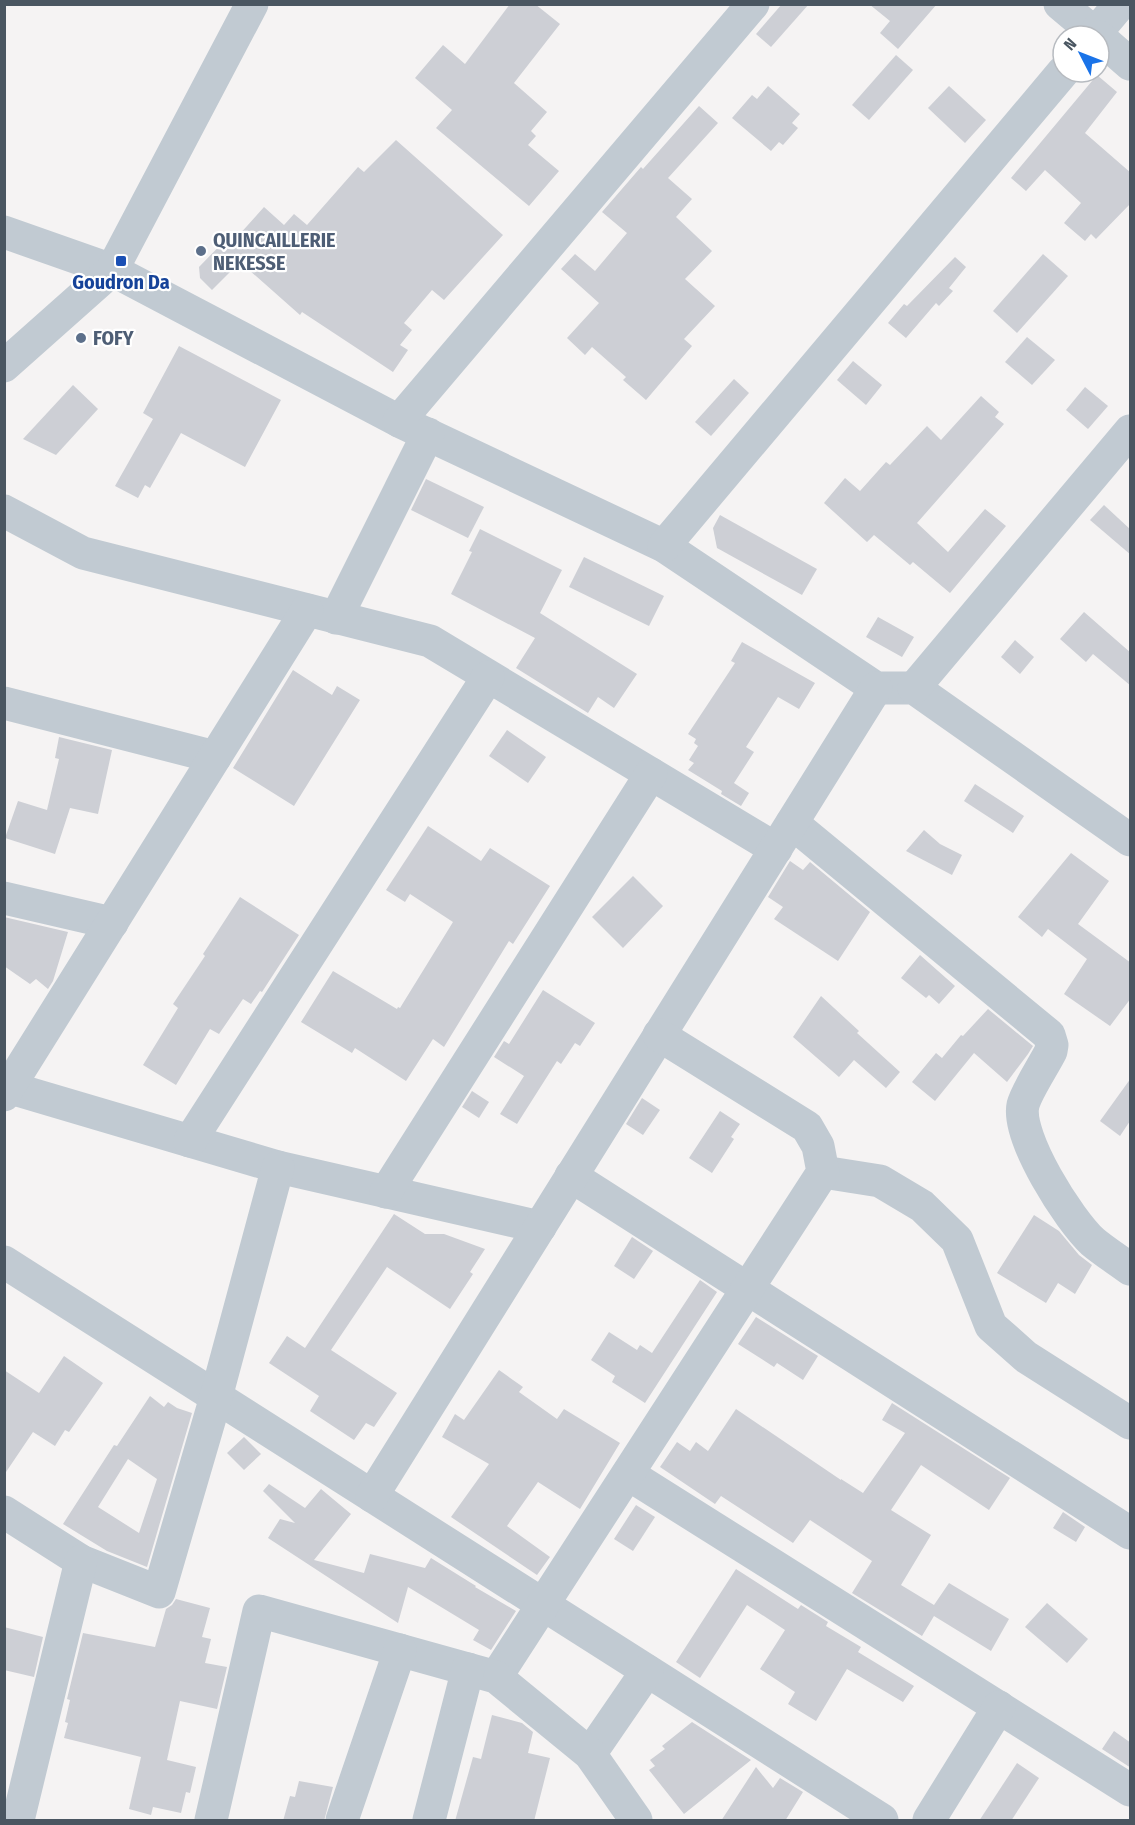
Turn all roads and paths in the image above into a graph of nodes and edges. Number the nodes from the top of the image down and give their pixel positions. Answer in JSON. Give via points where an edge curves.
{"nodes":[{"id":1,"x":252,"y":4,"type":"edge"},
{"id":2,"x":753,"y":4,"type":"edge"},
{"id":3,"x":1060,"y":4,"type":"edge"},
{"id":4,"x":1120,"y":4,"type":"edge"},
{"id":5,"x":1082,"y":24,"type":"edge"},
{"id":6,"x":1105,"y":24,"type":"edge"},
{"id":7,"x":1111,"y":48,"type":"edge"},
{"id":8,"x":1131,"y":64,"type":"edge"},
{"id":9,"x":1053,"y":84,"type":"edge"},
{"id":10,"x":4,"y":232,"type":"edge"},
{"id":11,"x":112,"y":270,"type":"junction"},
{"id":12,"x":4,"y":366,"type":"edge"},
{"id":13,"x":413,"y":427,"type":"junction"},
{"id":14,"x":1130,"y":434,"type":"edge"},
{"id":15,"x":4,"y":511,"type":"edge"},
{"id":16,"x":664,"y":546,"type":"junction"},
{"id":17,"x":322,"y":614,"type":"junction"},
{"id":18,"x":488,"y":677,"type":"junction"},
{"id":19,"x":876,"y":688,"type":"junction"},
{"id":20,"x":914,"y":688,"type":"junction"},
{"id":21,"x":4,"y":703,"type":"edge"},
{"id":22,"x":215,"y":757,"type":"junction"},
{"id":23,"x":651,"y":774,"type":"junction"},
{"id":24,"x":784,"y":836,"type":"junction"},
{"id":25,"x":1131,"y":840,"type":"edge"},
{"id":26,"x":4,"y":897,"type":"edge"},
{"id":27,"x":112,"y":923,"type":"junction"},
{"id":28,"x":659,"y":1035,"type":"junction"},
{"id":29,"x":6,"y":1089,"type":"edge"},
{"id":30,"x":190,"y":1141,"type":"junction"},
{"id":31,"x":278,"y":1167,"type":"junction"},
{"id":32,"x":823,"y":1172,"type":"junction"},
{"id":33,"x":571,"y":1176,"type":"junction"},
{"id":34,"x":386,"y":1192,"type":"junction"},
{"id":35,"x":540,"y":1227,"type":"junction"},
{"id":36,"x":4,"y":1262,"type":"edge"},
{"id":37,"x":1131,"y":1269,"type":"edge"},
{"id":38,"x":748,"y":1289,"type":"junction"},
{"id":39,"x":216,"y":1397,"type":"junction"},
{"id":40,"x":1131,"y":1424,"type":"edge"},
{"id":41,"x":628,"y":1474,"type":"junction"},
{"id":42,"x":372,"y":1496,"type":"junction"},
{"id":43,"x":4,"y":1512,"type":"edge"},
{"id":44,"x":1131,"y":1533,"type":"edge"},
{"id":45,"x":81,"y":1561,"type":"junction"},
{"id":46,"x":543,"y":1605,"type":"junction"},
{"id":47,"x":400,"y":1650,"type":"junction"},
{"id":48,"x":647,"y":1671,"type":"junction"},
{"id":49,"x":482,"y":1673,"type":"junction"},
{"id":50,"x":999,"y":1707,"type":"junction"},
{"id":51,"x":590,"y":1754,"type":"junction"},
{"id":52,"x":1131,"y":1790,"type":"edge"},
{"id":53,"x":4,"y":1819,"type":"edge"},
{"id":54,"x":10,"y":1821,"type":"edge"},
{"id":55,"x":18,"y":1821,"type":"edge"},
{"id":56,"x":211,"y":1821,"type":"edge"},
{"id":57,"x":342,"y":1821,"type":"edge"},
{"id":58,"x":429,"y":1821,"type":"edge"},
{"id":59,"x":636,"y":1821,"type":"edge"},
{"id":60,"x":882,"y":1821,"type":"edge"},
{"id":61,"x":929,"y":1821,"type":"edge"}],
"edges":[{"from":1,"to":11,"type":"street"},
{"from":2,"to":13,"type":"street"},
{"from":3,"to":5,"type":"street"},
{"from":4,"to":6,"type":"street"},
{"from":7,"to":8,"type":"street"},
{"from":9,"to":16,"type":"street"},
{"from":10,"to":11,"type":"street"},
{"from":11,"to":12,"type":"street"},
{"from":11,"to":13,"type":"street"},
{"from":13,"to":16,"type":"street"},
{"from":13,"to":17,"type":"street"},
{"from":14,"to":20,"type":"street"},
{"from":15,"to":17,"type":"street","via":[[83,553]]},
{"from":16,"to":19,"type":"street"},
{"from":17,"to":18,"type":"street","via":[[430,641]]},
{"from":17,"to":22,"type":"street"},
{"from":18,"to":23,"type":"street"},
{"from":18,"to":30,"type":"street"},
{"from":19,"to":20,"type":"street"},
{"from":19,"to":24,"type":"street"},
{"from":20,"to":25,"type":"street"},
{"from":21,"to":22,"type":"street"},
{"from":22,"to":27,"type":"street"},
{"from":23,"to":24,"type":"street"},
{"from":23,"to":34,"type":"street"},
{"from":24,"to":28,"type":"street"},
{"from":24,"to":37,"type":"street","via":[[1049,1035],[1051,1052],[1023,1104],[1022,1125],[1069,1215],[1093,1241]]},
{"from":26,"to":27,"type":"street"},
{"from":27,"to":29,"type":"street"},
{"from":28,"to":32,"type":"street","via":[[807,1127],[818,1146]]},
{"from":28,"to":33,"type":"street"},
{"from":29,"to":30,"type":"street"},
{"from":30,"to":31,"type":"street"},
{"from":31,"to":34,"type":"street"},
{"from":31,"to":39,"type":"street"},
{"from":32,"to":38,"type":"street"},
{"from":32,"to":40,"type":"street","via":[[880,1181],[922,1206],[957,1240],[992,1326],[1026,1357]]},
{"from":33,"to":35,"type":"street"},
{"from":33,"to":38,"type":"street"},
{"from":34,"to":35,"type":"street"},
{"from":35,"to":42,"type":"street"},
{"from":36,"to":39,"type":"street"},
{"from":38,"to":41,"type":"street"},
{"from":38,"to":44,"type":"street"},
{"from":39,"to":42,"type":"street"},
{"from":39,"to":45,"type":"street","via":[[159,1592]]},
{"from":41,"to":46,"type":"street"},
{"from":41,"to":50,"type":"street"},
{"from":42,"to":46,"type":"street"},
{"from":43,"to":45,"type":"street"},
{"from":45,"to":55,"type":"street"},
{"from":46,"to":48,"type":"street"},
{"from":46,"to":49,"type":"street"},
{"from":47,"to":49,"type":"street"},
{"from":47,"to":56,"type":"street","via":[[259,1611]]},
{"from":47,"to":57,"type":"street"},
{"from":48,"to":51,"type":"street"},
{"from":48,"to":60,"type":"street"},
{"from":49,"to":51,"type":"street"},
{"from":49,"to":58,"type":"street"},
{"from":50,"to":52,"type":"street"},
{"from":50,"to":61,"type":"street"},
{"from":51,"to":59,"type":"street"},
{"from":53,"to":54,"type":"street"}]}
